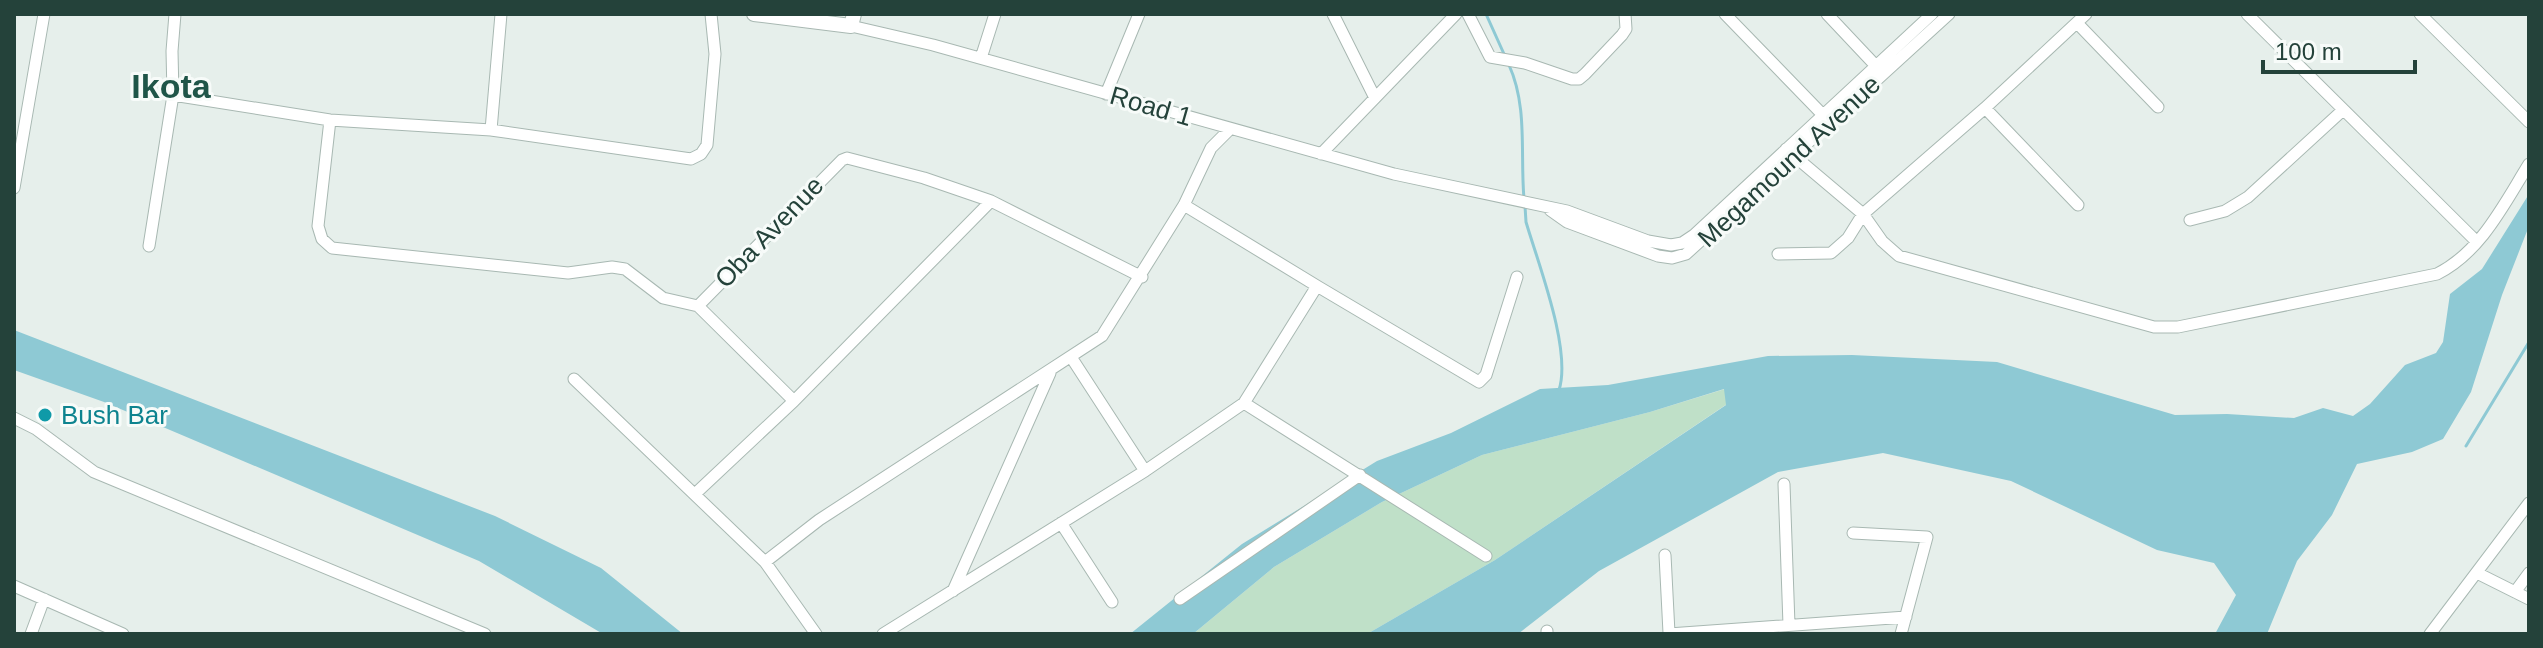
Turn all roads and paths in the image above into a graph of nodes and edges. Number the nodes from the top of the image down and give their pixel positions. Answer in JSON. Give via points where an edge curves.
{"nodes":[{"id":1,"x":44,"y":14,"type":"edge"},
{"id":2,"x":175,"y":14,"type":"edge"},
{"id":3,"x":501,"y":14,"type":"edge"},
{"id":4,"x":711,"y":14,"type":"edge"},
{"id":5,"x":754,"y":14,"type":"edge"},
{"id":6,"x":995,"y":14,"type":"edge"},
{"id":7,"x":1139,"y":14,"type":"edge"},
{"id":8,"x":1333,"y":14,"type":"edge"},
{"id":9,"x":1456,"y":14,"type":"edge"},
{"id":10,"x":1468,"y":14,"type":"edge"},
{"id":11,"x":1625,"y":14,"type":"edge"},
{"id":12,"x":1725,"y":14,"type":"edge"},
{"id":13,"x":1827,"y":14,"type":"edge"},
{"id":14,"x":1932,"y":14,"type":"edge"},
{"id":15,"x":1949,"y":14,"type":"edge"},
{"id":16,"x":2247,"y":14,"type":"edge"},
{"id":17,"x":2420,"y":14,"type":"edge"},
{"id":18,"x":2081,"y":18,"type":"edge"},
{"id":19,"x":852,"y":20,"type":"edge"},
{"id":20,"x":981,"y":58,"type":"junction"},
{"id":21,"x":1876,"y":66,"type":"junction"},
{"id":22,"x":1106,"y":94,"type":"junction"},
{"id":23,"x":173,"y":95,"type":"junction"},
{"id":24,"x":1375,"y":98,"type":"junction"},
{"id":25,"x":2158,"y":107,"type":"dead end"},
{"id":26,"x":1985,"y":108,"type":"junction"},
{"id":27,"x":2343,"y":110,"type":"junction"},
{"id":28,"x":1822,"y":114,"type":"junction"},
{"id":29,"x":330,"y":120,"type":"junction"},
{"id":30,"x":1201,"y":120,"type":"junction"},
{"id":31,"x":2529,"y":122,"type":"edge"},
{"id":32,"x":1230,"y":129,"type":"junction"},
{"id":33,"x":491,"y":130,"type":"junction"},
{"id":34,"x":1211,"y":148,"type":"junction"},
{"id":35,"x":1790,"y":153,"type":"junction"},
{"id":36,"x":1321,"y":154,"type":"junction"},
{"id":37,"x":2529,"y":164,"type":"edge"},
{"id":38,"x":14,"y":188,"type":"edge"},
{"id":39,"x":991,"y":201,"type":"junction"},
{"id":40,"x":1184,"y":205,"type":"junction"},
{"id":41,"x":2078,"y":205,"type":"dead end"},
{"id":42,"x":1863,"y":214,"type":"junction"},
{"id":43,"x":1567,"y":216,"type":"joint"},
{"id":44,"x":2190,"y":220,"type":"dead end"},
{"id":45,"x":2477,"y":242,"type":"junction"},
{"id":46,"x":149,"y":246,"type":"dead end"},
{"id":47,"x":1778,"y":254,"type":"dead end"},
{"id":48,"x":1142,"y":277,"type":"junction"},
{"id":49,"x":1517,"y":277,"type":"dead end"},
{"id":50,"x":1317,"y":286,"type":"junction"},
{"id":51,"x":698,"y":306,"type":"junction"},
{"id":52,"x":1071,"y":357,"type":"junction"},
{"id":53,"x":1051,"y":371,"type":"junction"},
{"id":54,"x":574,"y":379,"type":"dead end"},
{"id":55,"x":794,"y":401,"type":"junction"},
{"id":56,"x":1244,"y":403,"type":"junction"},
{"id":57,"x":14,"y":418,"type":"edge"},
{"id":58,"x":1145,"y":471,"type":"junction"},
{"id":59,"x":1360,"y":475,"type":"junction"},
{"id":60,"x":1784,"y":484,"type":"dead end"},
{"id":61,"x":696,"y":493,"type":"junction"},
{"id":62,"x":2529,"y":503,"type":"edge"},
{"id":63,"x":1061,"y":523,"type":"junction"},
{"id":64,"x":1853,"y":533,"type":"dead end"},
{"id":65,"x":1665,"y":555,"type":"dead end"},
{"id":66,"x":1486,"y":556,"type":"dead end"},
{"id":67,"x":765,"y":562,"type":"junction"},
{"id":68,"x":2477,"y":573,"type":"junction"},
{"id":69,"x":2529,"y":573,"type":"edge"},
{"id":70,"x":14,"y":586,"type":"edge"},
{"id":71,"x":952,"y":591,"type":"junction"},
{"id":72,"x":2515,"y":592,"type":"junction"},
{"id":73,"x":44,"y":599,"type":"junction"},
{"id":74,"x":1180,"y":599,"type":"dead end"},
{"id":75,"x":2529,"y":599,"type":"edge"},
{"id":76,"x":1112,"y":602,"type":"dead end"},
{"id":77,"x":1906,"y":617,"type":"junction"},
{"id":78,"x":1789,"y":625,"type":"junction"},
{"id":79,"x":1669,"y":633,"type":"edge"},
{"id":80,"x":31,"y":634,"type":"edge"},
{"id":81,"x":123,"y":634,"type":"edge"},
{"id":82,"x":485,"y":634,"type":"edge"},
{"id":83,"x":816,"y":634,"type":"edge"},
{"id":84,"x":883,"y":634,"type":"edge"},
{"id":85,"x":1901,"y":634,"type":"edge"},
{"id":86,"x":2430,"y":634,"type":"edge"}],
"edges":[{"from":1,"to":38,"type":"street"},
{"from":2,"to":23,"type":"street"},
{"from":3,"to":33,"type":"street"},
{"from":4,"to":33,"type":"street","via":[[714,69],[707,145],[701,154],[691,159]]},
{"from":5,"to":19,"type":"street","name":"Road 1"},
{"from":6,"to":20,"type":"street"},
{"from":7,"to":22,"type":"street"},
{"from":8,"to":24,"type":"street"},
{"from":9,"to":24,"type":"street"},
{"from":10,"to":11,"type":"street","via":[[1493,57],[1579,79],[1622,35]]},
{"from":12,"to":28,"type":"street"},
{"from":13,"to":21,"type":"street"},
{"from":14,"to":21,"type":"street","name":"Megamound Avenue"},
{"from":15,"to":35,"type":"street","name":"Megamound Avenue"},
{"from":16,"to":27,"type":"street"},
{"from":17,"to":31,"type":"street"},
{"from":18,"to":25,"type":"street"},
{"from":18,"to":26,"type":"street"},
{"from":19,"to":20,"type":"street","name":"Road 1"},
{"from":20,"to":22,"type":"street","name":"Road 1"},
{"from":21,"to":28,"type":"street","name":"Megamound Avenue"},
{"from":22,"to":30,"type":"street","name":"Road 1"},
{"from":23,"to":29,"type":"street"},
{"from":23,"to":46,"type":"street"},
{"from":24,"to":36,"type":"street"},
{"from":26,"to":41,"type":"street"},
{"from":26,"to":42,"type":"street"},
{"from":27,"to":44,"type":"street","via":[[2248,197],[2225,211]]},
{"from":27,"to":45,"type":"street"},
{"from":28,"to":35,"type":"street","name":"Megamound Avenue"},
{"from":29,"to":33,"type":"street"},
{"from":29,"to":51,"type":"street","via":[[318,226],[332,248],[568,273],[625,269],[663,298]]},
{"from":30,"to":32,"type":"street","name":"Road 1"},
{"from":30,"to":34,"type":"street"},
{"from":32,"to":34,"type":"street"},
{"from":32,"to":36,"type":"street","name":"Road 1"},
{"from":34,"to":40,"type":"street"},
{"from":35,"to":42,"type":"street"},
{"from":35,"to":43,"type":"street","name":"Megamound Avenue","via":[[1682,243],[1648,241]]},
{"from":36,"to":43,"type":"street","name":"Road 1"},
{"from":37,"to":45,"type":"street"},
{"from":39,"to":48,"type":"street"},
{"from":39,"to":51,"type":"street","name":"Oba Avenue","via":[[847,158]]},
{"from":39,"to":55,"type":"street"},
{"from":40,"to":48,"type":"street"},
{"from":40,"to":50,"type":"street"},
{"from":42,"to":45,"type":"street","via":[[1899,256],[2154,327],[2178,327],[2437,274]]},
{"from":42,"to":47,"type":"street","via":[[1831,253]]},
{"from":48,"to":52,"type":"street","via":[[1106,332]]},
{"from":49,"to":50,"type":"street","via":[[1486,375],[1479,382]]},
{"from":50,"to":56,"type":"street"},
{"from":51,"to":55,"type":"street"},
{"from":52,"to":53,"type":"street"},
{"from":52,"to":58,"type":"street"},
{"from":53,"to":67,"type":"street","via":[[819,520]]},
{"from":53,"to":71,"type":"street"},
{"from":54,"to":61,"type":"street"},
{"from":55,"to":61,"type":"street"},
{"from":56,"to":58,"type":"street"},
{"from":56,"to":59,"type":"street"},
{"from":57,"to":82,"type":"street","via":[[94,472]]},
{"from":58,"to":63,"type":"street"},
{"from":59,"to":66,"type":"street"},
{"from":59,"to":74,"type":"street"},
{"from":60,"to":78,"type":"street"},
{"from":61,"to":67,"type":"street"},
{"from":62,"to":68,"type":"street"},
{"from":63,"to":71,"type":"street"},
{"from":63,"to":76,"type":"street"},
{"from":64,"to":77,"type":"street","via":[[1927,537]]},
{"from":65,"to":79,"type":"street"},
{"from":67,"to":83,"type":"street"},
{"from":68,"to":72,"type":"street"},
{"from":68,"to":86,"type":"street"},
{"from":69,"to":72,"type":"street"},
{"from":70,"to":73,"type":"street"},
{"from":71,"to":84,"type":"street"},
{"from":72,"to":75,"type":"street"},
{"from":73,"to":80,"type":"street"},
{"from":73,"to":81,"type":"street"},
{"from":77,"to":78,"type":"street"},
{"from":77,"to":85,"type":"street"},
{"from":78,"to":79,"type":"street"}]}
